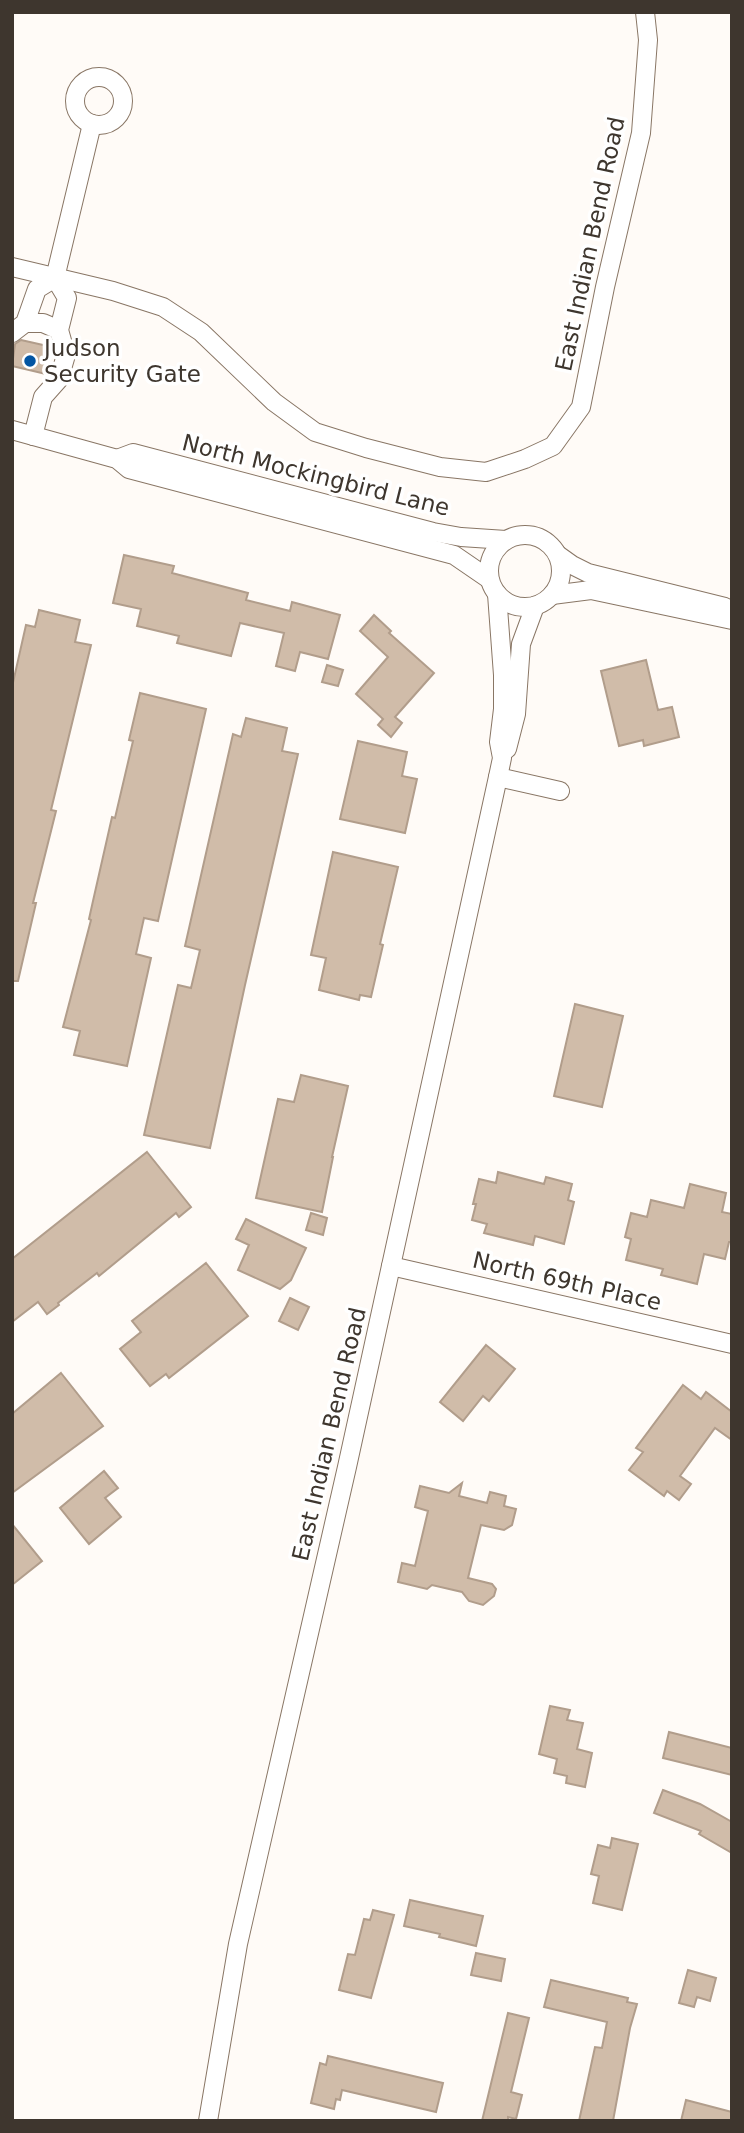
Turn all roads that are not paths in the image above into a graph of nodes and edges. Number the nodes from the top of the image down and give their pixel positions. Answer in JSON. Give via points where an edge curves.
{"nodes":[{"id":1,"x":645,"y":12,"type":"edge"},
{"id":2,"x":92,"y":124,"type":"dead end"},
{"id":3,"x":12,"y":268,"type":"edge"},
{"id":4,"x":55,"y":278,"type":"junction"},
{"id":5,"x":19,"y":328,"type":"edge"},
{"id":6,"x":59,"y":330,"type":"junction"},
{"id":7,"x":12,"y":430,"type":"edge"},
{"id":8,"x":33,"y":436,"type":"junction"},
{"id":9,"x":117,"y":459,"type":"junction"},
{"id":10,"x":506,"y":540,"type":"junction"},
{"id":11,"x":558,"y":555,"type":"junction"},
{"id":12,"x":493,"y":586,"type":"junction"},
{"id":13,"x":552,"y":595,"type":"junction"},
{"id":14,"x":535,"y":606,"type":"junction"},
{"id":15,"x":732,"y":609,"type":"edge"},
{"id":16,"x":732,"y":620,"type":"edge"},
{"id":17,"x":502,"y":758,"type":"junction"},
{"id":18,"x":498,"y":777,"type":"junction"},
{"id":19,"x":560,"y":792,"type":"dead end"},
{"id":20,"x":391,"y":1266,"type":"junction"},
{"id":21,"x":732,"y":1344,"type":"edge"},
{"id":22,"x":208,"y":2121,"type":"edge"}],
"edges":[{"from":1,"to":4,"type":"street","name":"East Indian Bend Road","via":[[648,40],[641,133],[581,407],[552,446],[525,459],[486,472],[440,467],[315,432],[274,402],[201,332],[163,307]]},
{"from":2,"to":4,"type":"street"},
{"from":3,"to":4,"type":"street","name":"East Indian Bend Road"},
{"from":4,"to":5,"type":"street","via":[[37,289]]},
{"from":4,"to":6,"type":"street","via":[[66,298]]},
{"from":5,"to":6,"type":"street","via":[[43,323]]},
{"from":6,"to":8,"type":"street","via":[[66,355],[59,379],[43,397]]},
{"from":7,"to":8,"type":"street","name":"North Mockingbird Lane"},
{"from":8,"to":9,"type":"street","name":"North Mockingbird Lane"},
{"from":9,"to":10,"type":"street","name":"North Mockingbird Lane","via":[[133,453],[433,532]]},
{"from":9,"to":12,"type":"street","name":"North Mockingbird Lane","via":[[129,469],[454,555]]},
{"from":10,"to":11,"type":"street","name":"North Mockingbird Lane","via":[[536,536]]},
{"from":10,"to":12,"type":"street","via":[[494,552],[489,570]]},
{"from":11,"to":13,"type":"street","via":[[560,577]]},
{"from":11,"to":15,"type":"street","name":"North Mockingbird Lane","via":[[589,573]]},
{"from":12,"to":14,"type":"street","name":"North Mockingbird Lane","via":[[504,601]]},
{"from":12,"to":17,"type":"street","name":"East Indian Bend Road","via":[[503,675]]},
{"from":13,"to":14,"type":"street"},
{"from":13,"to":16,"type":"street","via":[[591,590]]},
{"from":14,"to":17,"type":"street","name":"East Indian Bend Road","via":[[521,644],[516,714]]},
{"from":17,"to":18,"type":"street","name":"East Indian Bend Road"},
{"from":18,"to":19,"type":"street"},
{"from":18,"to":20,"type":"street","name":"East Indian Bend Road"},
{"from":20,"to":21,"type":"street","name":"North 69th Place"},
{"from":20,"to":22,"type":"street","name":"East Indian Bend Road","via":[[238,1944]]}]}
